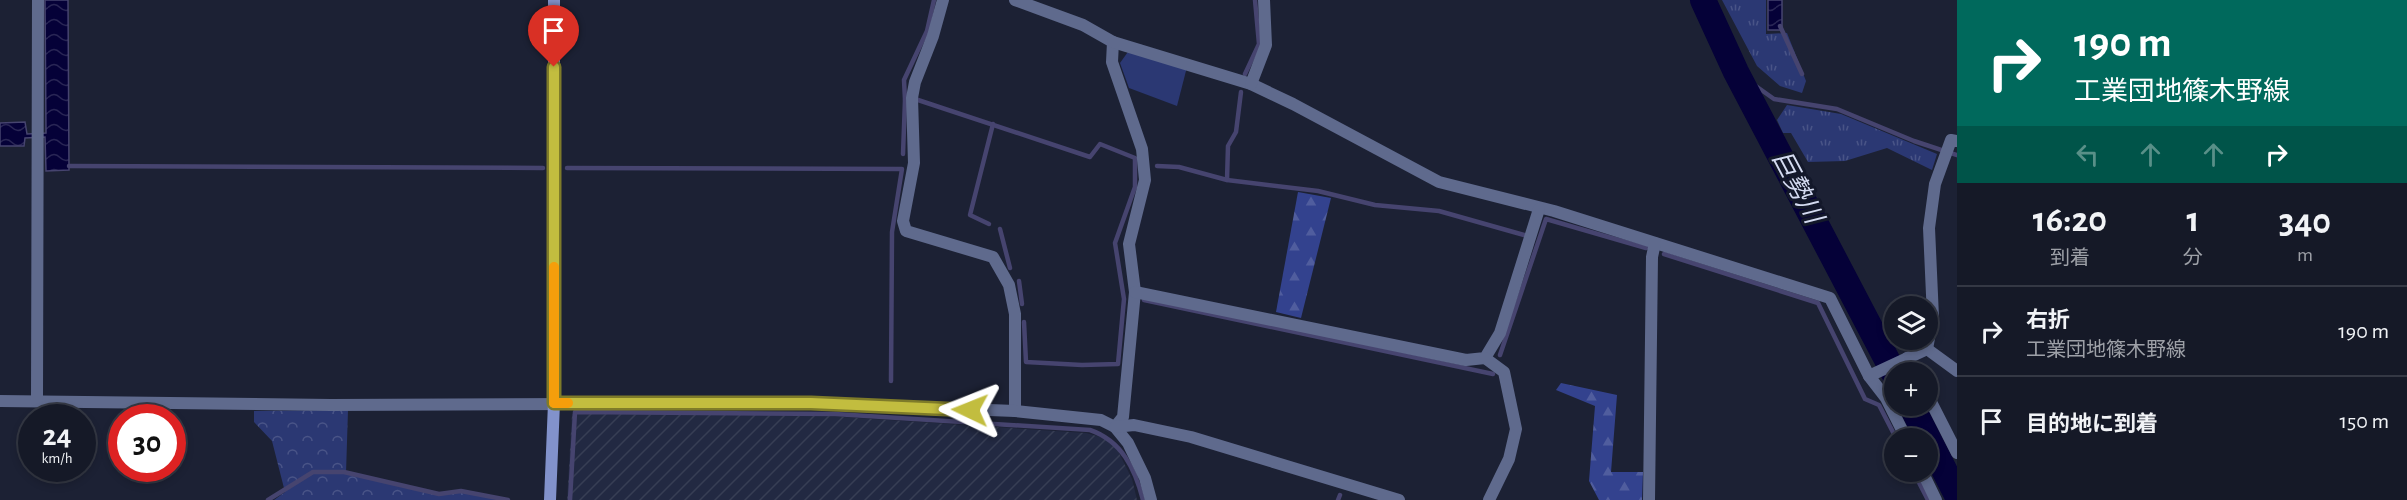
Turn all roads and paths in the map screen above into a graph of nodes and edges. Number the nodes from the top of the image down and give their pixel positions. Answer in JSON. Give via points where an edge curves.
{"nodes":[{"id":1,"x":38,"y":0,"type":"edge"},
{"id":2,"x":554,"y":0,"type":"edge"},
{"id":3,"x":943,"y":0,"type":"edge"},
{"id":4,"x":1015,"y":0,"type":"edge"},
{"id":5,"x":1264,"y":0,"type":"edge"},
{"id":6,"x":1113,"y":42,"type":"junction"},
{"id":7,"x":1251,"y":84,"type":"junction"},
{"id":8,"x":1954,"y":140,"type":"edge"},
{"id":9,"x":1539,"y":209,"type":"junction"},
{"id":10,"x":1655,"y":243,"type":"junction"},
{"id":11,"x":1135,"y":292,"type":"junction"},
{"id":12,"x":1932,"y":296,"type":"edge"},
{"id":13,"x":1927,"y":350,"type":"joint"},
{"id":14,"x":1485,"y":358,"type":"junction"},
{"id":15,"x":1907,"y":358,"type":"junction"},
{"id":16,"x":1909,"y":362,"type":"edge"},
{"id":17,"x":1957,"y":370,"type":"edge"},
{"id":18,"x":1869,"y":376,"type":"junction"},
{"id":19,"x":0,"y":401,"type":"edge"},
{"id":20,"x":37,"y":401,"type":"junction"},
{"id":21,"x":554,"y":403,"type":"junction"},
{"id":22,"x":1015,"y":411,"type":"junction"},
{"id":23,"x":1938,"y":416,"type":"edge"},
{"id":24,"x":1115,"y":427,"type":"junction"},
{"id":25,"x":1901,"y":428,"type":"edge"},
{"id":26,"x":1957,"y":453,"type":"edge"},
{"id":27,"x":1927,"y":482,"type":"edge"},
{"id":28,"x":550,"y":500,"type":"edge"},
{"id":29,"x":1151,"y":500,"type":"edge"},
{"id":30,"x":1399,"y":500,"type":"edge"},
{"id":31,"x":1489,"y":500,"type":"edge"},
{"id":32,"x":1649,"y":500,"type":"edge"},
{"id":33,"x":1936,"y":500,"type":"edge"}],
"edges":[{"from":1,"to":20,"type":"street"},
{"from":2,"to":21,"type":"street"},
{"from":3,"to":22,"type":"street","via":[[912,98],[914,163],[903,221],[906,231],[993,257],[1009,285],[1015,314]]},
{"from":4,"to":6,"type":"street","via":[[1083,25]]},
{"from":5,"to":7,"type":"street","via":[[1266,45]]},
{"from":6,"to":7,"type":"street"},
{"from":6,"to":11,"type":"street","via":[[1112,62],[1142,149],[1145,180],[1129,244]]},
{"from":7,"to":9,"type":"street","via":[[1439,182]]},
{"from":8,"to":12,"type":"street","via":[[1935,184],[1929,228]]},
{"from":9,"to":10,"type":"street"},
{"from":9,"to":14,"type":"street","via":[[1500,333]]},
{"from":10,"to":18,"type":"street","via":[[1830,298]]},
{"from":10,"to":32,"type":"street"},
{"from":11,"to":14,"type":"street","via":[[1466,360]]},
{"from":11,"to":24,"type":"street","via":[[1123,417]]},
{"from":13,"to":15,"type":"street"},
{"from":13,"to":17,"type":"street"},
{"from":14,"to":31,"type":"street","via":[[1504,372],[1516,429],[1509,459]]},
{"from":15,"to":16,"type":"street"},
{"from":15,"to":18,"type":"street"},
{"from":18,"to":25,"type":"street"},
{"from":19,"to":20,"type":"street"},
{"from":20,"to":21,"type":"street"},
{"from":21,"to":22,"type":"street","via":[[811,403]]},
{"from":21,"to":28,"type":"street"},
{"from":22,"to":24,"type":"street","via":[[1101,420]]},
{"from":23,"to":26,"type":"street"},
{"from":24,"to":29,"type":"street","via":[[1128,443]]},
{"from":24,"to":30,"type":"street","via":[[1134,424],[1191,437]]},
{"from":27,"to":33,"type":"street"}]}
